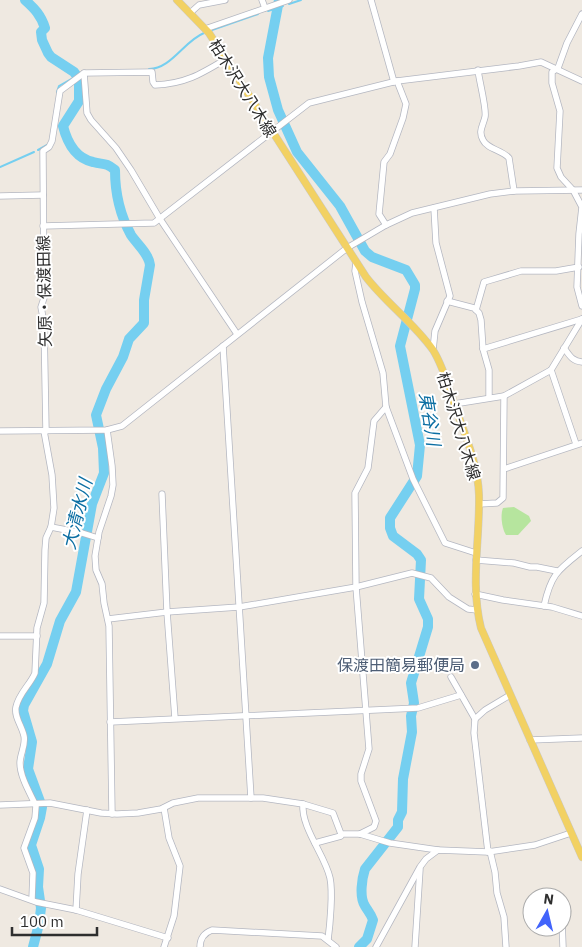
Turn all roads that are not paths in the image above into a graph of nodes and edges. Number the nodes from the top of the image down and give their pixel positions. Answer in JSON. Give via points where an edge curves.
{"nodes":[{"id":1,"x":177,"y":0,"type":"edge"},
{"id":2,"x":225,"y":0,"type":"edge"},
{"id":3,"x":262,"y":0,"type":"edge"},
{"id":4,"x":372,"y":0,"type":"edge"},
{"id":5,"x":286,"y":1,"type":"edge"},
{"id":6,"x":267,"y":8,"type":"junction"},
{"id":7,"x":190,"y":13,"type":"junction"},
{"id":8,"x":582,"y":16,"type":"edge"},
{"id":9,"x":205,"y":29,"type":"junction"},
{"id":10,"x":226,"y":59,"type":"junction"},
{"id":11,"x":558,"y":68,"type":"junction"},
{"id":12,"x":478,"y":70,"type":"junction"},
{"id":13,"x":83,"y":74,"type":"junction"},
{"id":14,"x":582,"y":81,"type":"edge"},
{"id":15,"x":396,"y":82,"type":"junction"},
{"id":16,"x":271,"y":132,"type":"junction"},
{"id":17,"x":573,"y":190,"type":"junction"},
{"id":18,"x":582,"y":190,"type":"edge"},
{"id":19,"x":514,"y":191,"type":"junction"},
{"id":20,"x":43,"y":195,"type":"junction"},
{"id":21,"x":0,"y":196,"type":"edge"},
{"id":22,"x":434,"y":208,"type":"junction"},
{"id":23,"x":160,"y":219,"type":"junction"},
{"id":24,"x":386,"y":225,"type":"junction"},
{"id":25,"x":43,"y":226,"type":"junction"},
{"id":26,"x":347,"y":248,"type":"junction"},
{"id":27,"x":356,"y":263,"type":"junction"},
{"id":28,"x":579,"y":268,"type":"junction"},
{"id":29,"x":447,"y":301,"type":"junction"},
{"id":30,"x":582,"y":306,"type":"edge"},
{"id":31,"x":476,"y":310,"type":"junction"},
{"id":32,"x":582,"y":319,"type":"edge"},
{"id":33,"x":237,"y":334,"type":"junction"},
{"id":34,"x":223,"y":346,"type":"junction"},
{"id":35,"x":483,"y":348,"type":"junction"},
{"id":36,"x":564,"y":348,"type":"junction"},
{"id":37,"x":433,"y":350,"type":"junction"},
{"id":38,"x":582,"y":362,"type":"edge"},
{"id":39,"x":551,"y":370,"type":"junction"},
{"id":40,"x":504,"y":396,"type":"junction"},
{"id":41,"x":489,"y":397,"type":"junction"},
{"id":42,"x":454,"y":404,"type":"junction"},
{"id":43,"x":386,"y":406,"type":"junction"},
{"id":44,"x":105,"y":430,"type":"junction"},
{"id":45,"x":45,"y":431,"type":"junction"},
{"id":46,"x":0,"y":432,"type":"edge"},
{"id":47,"x":579,"y":443,"type":"edge"},
{"id":48,"x":504,"y":469,"type":"junction"},
{"id":49,"x":162,"y":494,"type":"dead end"},
{"id":50,"x":479,"y":504,"type":"junction"},
{"id":51,"x":51,"y":527,"type":"junction"},
{"id":52,"x":98,"y":538,"type":"junction"},
{"id":53,"x":582,"y":551,"type":"edge"},
{"id":54,"x":476,"y":556,"type":"junction"},
{"id":55,"x":557,"y":571,"type":"junction"},
{"id":56,"x":356,"y":587,"type":"junction"},
{"id":57,"x":475,"y":594,"type":"junction"},
{"id":58,"x":239,"y":606,"type":"junction"},
{"id":59,"x":544,"y":606,"type":"junction"},
{"id":60,"x":476,"y":610,"type":"junction"},
{"id":61,"x":167,"y":612,"type":"junction"},
{"id":62,"x":582,"y":616,"type":"edge"},
{"id":63,"x":108,"y":619,"type":"junction"},
{"id":64,"x":0,"y":636,"type":"edge"},
{"id":65,"x":37,"y":636,"type":"junction"},
{"id":66,"x":451,"y":677,"type":"dead end"},
{"id":67,"x":461,"y":695,"type":"junction"},
{"id":68,"x":510,"y":695,"type":"junction"},
{"id":69,"x":367,"y":709,"type":"junction"},
{"id":70,"x":245,"y":717,"type":"junction"},
{"id":71,"x":175,"y":718,"type":"junction"},
{"id":72,"x":475,"y":719,"type":"junction"},
{"id":73,"x":110,"y":722,"type":"junction"},
{"id":74,"x":582,"y":738,"type":"edge"},
{"id":75,"x":530,"y":740,"type":"junction"},
{"id":76,"x":251,"y":798,"type":"junction"},
{"id":77,"x":36,"y":803,"type":"junction"},
{"id":78,"x":303,"y":804,"type":"junction"},
{"id":79,"x":0,"y":805,"type":"edge"},
{"id":80,"x":164,"y":808,"type":"junction"},
{"id":81,"x":86,"y":810,"type":"junction"},
{"id":82,"x":112,"y":814,"type":"junction"},
{"id":83,"x":571,"y":833,"type":"junction"},
{"id":84,"x":341,"y":834,"type":"junction"},
{"id":85,"x":360,"y":834,"type":"junction"},
{"id":86,"x":315,"y":843,"type":"junction"},
{"id":87,"x":438,"y":850,"type":"junction"},
{"id":88,"x":488,"y":850,"type":"junction"},
{"id":89,"x":582,"y":857,"type":"edge"},
{"id":90,"x":420,"y":867,"type":"junction"},
{"id":91,"x":0,"y":889,"type":"edge"},
{"id":92,"x":32,"y":899,"type":"junction"},
{"id":93,"x":76,"y":910,"type":"junction"},
{"id":94,"x":168,"y":938,"type":"junction"},
{"id":95,"x":328,"y":940,"type":"junction"},
{"id":96,"x":164,"y":947,"type":"edge"},
{"id":97,"x":200,"y":947,"type":"edge"},
{"id":98,"x":336,"y":947,"type":"edge"},
{"id":99,"x":376,"y":947,"type":"edge"},
{"id":100,"x":415,"y":947,"type":"edge"},
{"id":101,"x":506,"y":947,"type":"edge"}],
"edges":[{"from":1,"to":7,"type":"main road","name":"柏木沢大八木線"},
{"from":2,"to":7,"type":"street","via":[[200,5]]},
{"from":3,"to":6,"type":"street"},
{"from":4,"to":15,"type":"street"},
{"from":5,"to":6,"type":"street"},
{"from":6,"to":9,"type":"street"},
{"from":7,"to":9,"type":"main road","name":"柏木沢大八木線"},
{"from":8,"to":11,"type":"street"},
{"from":9,"to":10,"type":"main road","name":"柏木沢大八木線"},
{"from":10,"to":13,"type":"street","via":[[194,78],[156,85],[152,72]]},
{"from":10,"to":16,"type":"main road","name":"柏木沢大八木線"},
{"from":11,"to":12,"type":"street","via":[[541,62]]},
{"from":11,"to":14,"type":"street"},
{"from":11,"to":17,"type":"street","via":[[552,72],[560,111],[557,168]]},
{"from":12,"to":15,"type":"street"},
{"from":12,"to":19,"type":"street","via":[[485,116],[480,126],[482,139],[509,158]]},
{"from":13,"to":20,"type":"street","name":"矢原・保渡田線","via":[[60,91],[52,141],[43,151]]},
{"from":13,"to":23,"type":"street","via":[[87,113],[116,148]]},
{"from":15,"to":16,"type":"street","via":[[308,103]]},
{"from":15,"to":24,"type":"street","via":[[406,104],[390,154],[384,162],[379,214]]},
{"from":16,"to":23,"type":"street"},
{"from":16,"to":26,"type":"main road","name":"柏木沢大八木線"},
{"from":17,"to":18,"type":"street"},
{"from":17,"to":19,"type":"street"},
{"from":17,"to":28,"type":"street","via":[[582,207]]},
{"from":19,"to":22,"type":"street"},
{"from":20,"to":21,"type":"street"},
{"from":20,"to":25,"type":"street","name":"矢原・保渡田線"},
{"from":22,"to":24,"type":"street","via":[[412,213]]},
{"from":22,"to":29,"type":"street","via":[[436,243],[450,290]]},
{"from":23,"to":25,"type":"street","via":[[154,223]]},
{"from":23,"to":33,"type":"street"},
{"from":24,"to":26,"type":"street"},
{"from":25,"to":45,"type":"street","name":"矢原・保渡田線","via":[[44,298],[41,306]]},
{"from":26,"to":27,"type":"main road","name":"柏木沢大八木線"},
{"from":26,"to":33,"type":"street"},
{"from":27,"to":37,"type":"main road","name":"柏木沢大八木線"},
{"from":27,"to":43,"type":"street","via":[[362,302],[383,373]]},
{"from":28,"to":30,"type":"street","via":[[577,292]]},
{"from":28,"to":31,"type":"street","via":[[521,271],[484,282]]},
{"from":29,"to":31,"type":"street"},
{"from":29,"to":37,"type":"street","via":[[435,331]]},
{"from":31,"to":35,"type":"street","via":[[482,320]]},
{"from":32,"to":35,"type":"street"},
{"from":32,"to":36,"type":"street"},
{"from":33,"to":34,"type":"street"},
{"from":34,"to":44,"type":"street","via":[[122,426]]},
{"from":34,"to":58,"type":"street"},
{"from":35,"to":41,"type":"street","via":[[490,370]]},
{"from":36,"to":38,"type":"street","via":[[572,359]]},
{"from":36,"to":39,"type":"street"},
{"from":37,"to":42,"type":"main road","name":"柏木沢大八木線"},
{"from":39,"to":40,"type":"street"},
{"from":39,"to":47,"type":"street"},
{"from":40,"to":41,"type":"street"},
{"from":40,"to":48,"type":"street"},
{"from":41,"to":42,"type":"street"},
{"from":42,"to":50,"type":"main road","name":"柏木沢大八木線","via":[[475,464]]},
{"from":43,"to":54,"type":"street","via":[[413,479],[445,543]]},
{"from":43,"to":56,"type":"street","via":[[374,420],[368,468],[355,493]]},
{"from":44,"to":45,"type":"street"},
{"from":44,"to":52,"type":"street","via":[[113,485]]},
{"from":45,"to":46,"type":"street"},
{"from":45,"to":51,"type":"street","name":"矢原・保渡田線","via":[[52,475],[54,508]]},
{"from":47,"to":48,"type":"street"},
{"from":48,"to":50,"type":"street","via":[[504,498]]},
{"from":49,"to":61,"type":"street"},
{"from":50,"to":54,"type":"main road","name":"柏木沢大八木線"},
{"from":51,"to":52,"type":"street"},
{"from":51,"to":65,"type":"street","name":"矢原・保渡田線","via":[[46,538],[44,602]]},
{"from":52,"to":63,"type":"street","via":[[96,570]]},
{"from":53,"to":55,"type":"street"},
{"from":54,"to":55,"type":"street"},
{"from":54,"to":57,"type":"main road","name":"柏木沢大八木線"},
{"from":55,"to":59,"type":"street","via":[[550,582]]},
{"from":56,"to":58,"type":"street"},
{"from":56,"to":60,"type":"street","via":[[416,573],[431,578],[460,605]]},
{"from":56,"to":69,"type":"street"},
{"from":57,"to":59,"type":"street"},
{"from":57,"to":60,"type":"main road","name":"柏木沢大八木線"},
{"from":58,"to":61,"type":"street"},
{"from":58,"to":70,"type":"street"},
{"from":59,"to":62,"type":"street"},
{"from":60,"to":68,"type":"main road","name":"柏木沢大八木線"},
{"from":61,"to":63,"type":"street"},
{"from":61,"to":71,"type":"street"},
{"from":63,"to":73,"type":"street"},
{"from":64,"to":65,"type":"street"},
{"from":65,"to":77,"type":"street","name":"矢原・保渡田線","via":[[35,673],[22,690],[16,708],[25,739],[20,769]]},
{"from":66,"to":67,"type":"street"},
{"from":67,"to":69,"type":"street","via":[[418,708]]},
{"from":67,"to":72,"type":"street"},
{"from":68,"to":72,"type":"street"},
{"from":68,"to":75,"type":"main road","name":"柏木沢大八木線"},
{"from":69,"to":70,"type":"street"},
{"from":69,"to":85,"type":"street","via":[[369,749],[361,774],[376,821],[374,827]]},
{"from":70,"to":71,"type":"street"},
{"from":70,"to":76,"type":"street"},
{"from":71,"to":73,"type":"street"},
{"from":72,"to":88,"type":"street"},
{"from":73,"to":82,"type":"street"},
{"from":74,"to":75,"type":"street"},
{"from":75,"to":83,"type":"main road","name":"柏木沢大八木線"},
{"from":76,"to":78,"type":"street"},
{"from":76,"to":80,"type":"street","via":[[198,798]]},
{"from":77,"to":79,"type":"street"},
{"from":77,"to":81,"type":"street"},
{"from":77,"to":92,"type":"street","via":[[37,813],[24,848],[33,873]]},
{"from":78,"to":84,"type":"street","via":[[333,813]]},
{"from":78,"to":86,"type":"street"},
{"from":80,"to":82,"type":"street"},
{"from":80,"to":94,"type":"street","via":[[169,838],[180,866]]},
{"from":81,"to":82,"type":"street"},
{"from":81,"to":93,"type":"street"},
{"from":83,"to":88,"type":"street","via":[[535,846]]},
{"from":83,"to":89,"type":"main road","name":"柏木沢大八木線"},
{"from":84,"to":85,"type":"street"},
{"from":84,"to":86,"type":"street"},
{"from":85,"to":87,"type":"street","via":[[390,843]]},
{"from":86,"to":95,"type":"street","via":[[330,878]]},
{"from":87,"to":88,"type":"street"},
{"from":87,"to":90,"type":"street"},
{"from":88,"to":101,"type":"street","via":[[504,917]]},
{"from":90,"to":99,"type":"street"},
{"from":90,"to":100,"type":"street"},
{"from":91,"to":92,"type":"street"},
{"from":92,"to":93,"type":"street"},
{"from":93,"to":94,"type":"street"},
{"from":94,"to":96,"type":"street"},
{"from":95,"to":97,"type":"street","via":[[322,936],[212,930],[201,939]]},
{"from":95,"to":98,"type":"street"}]}
